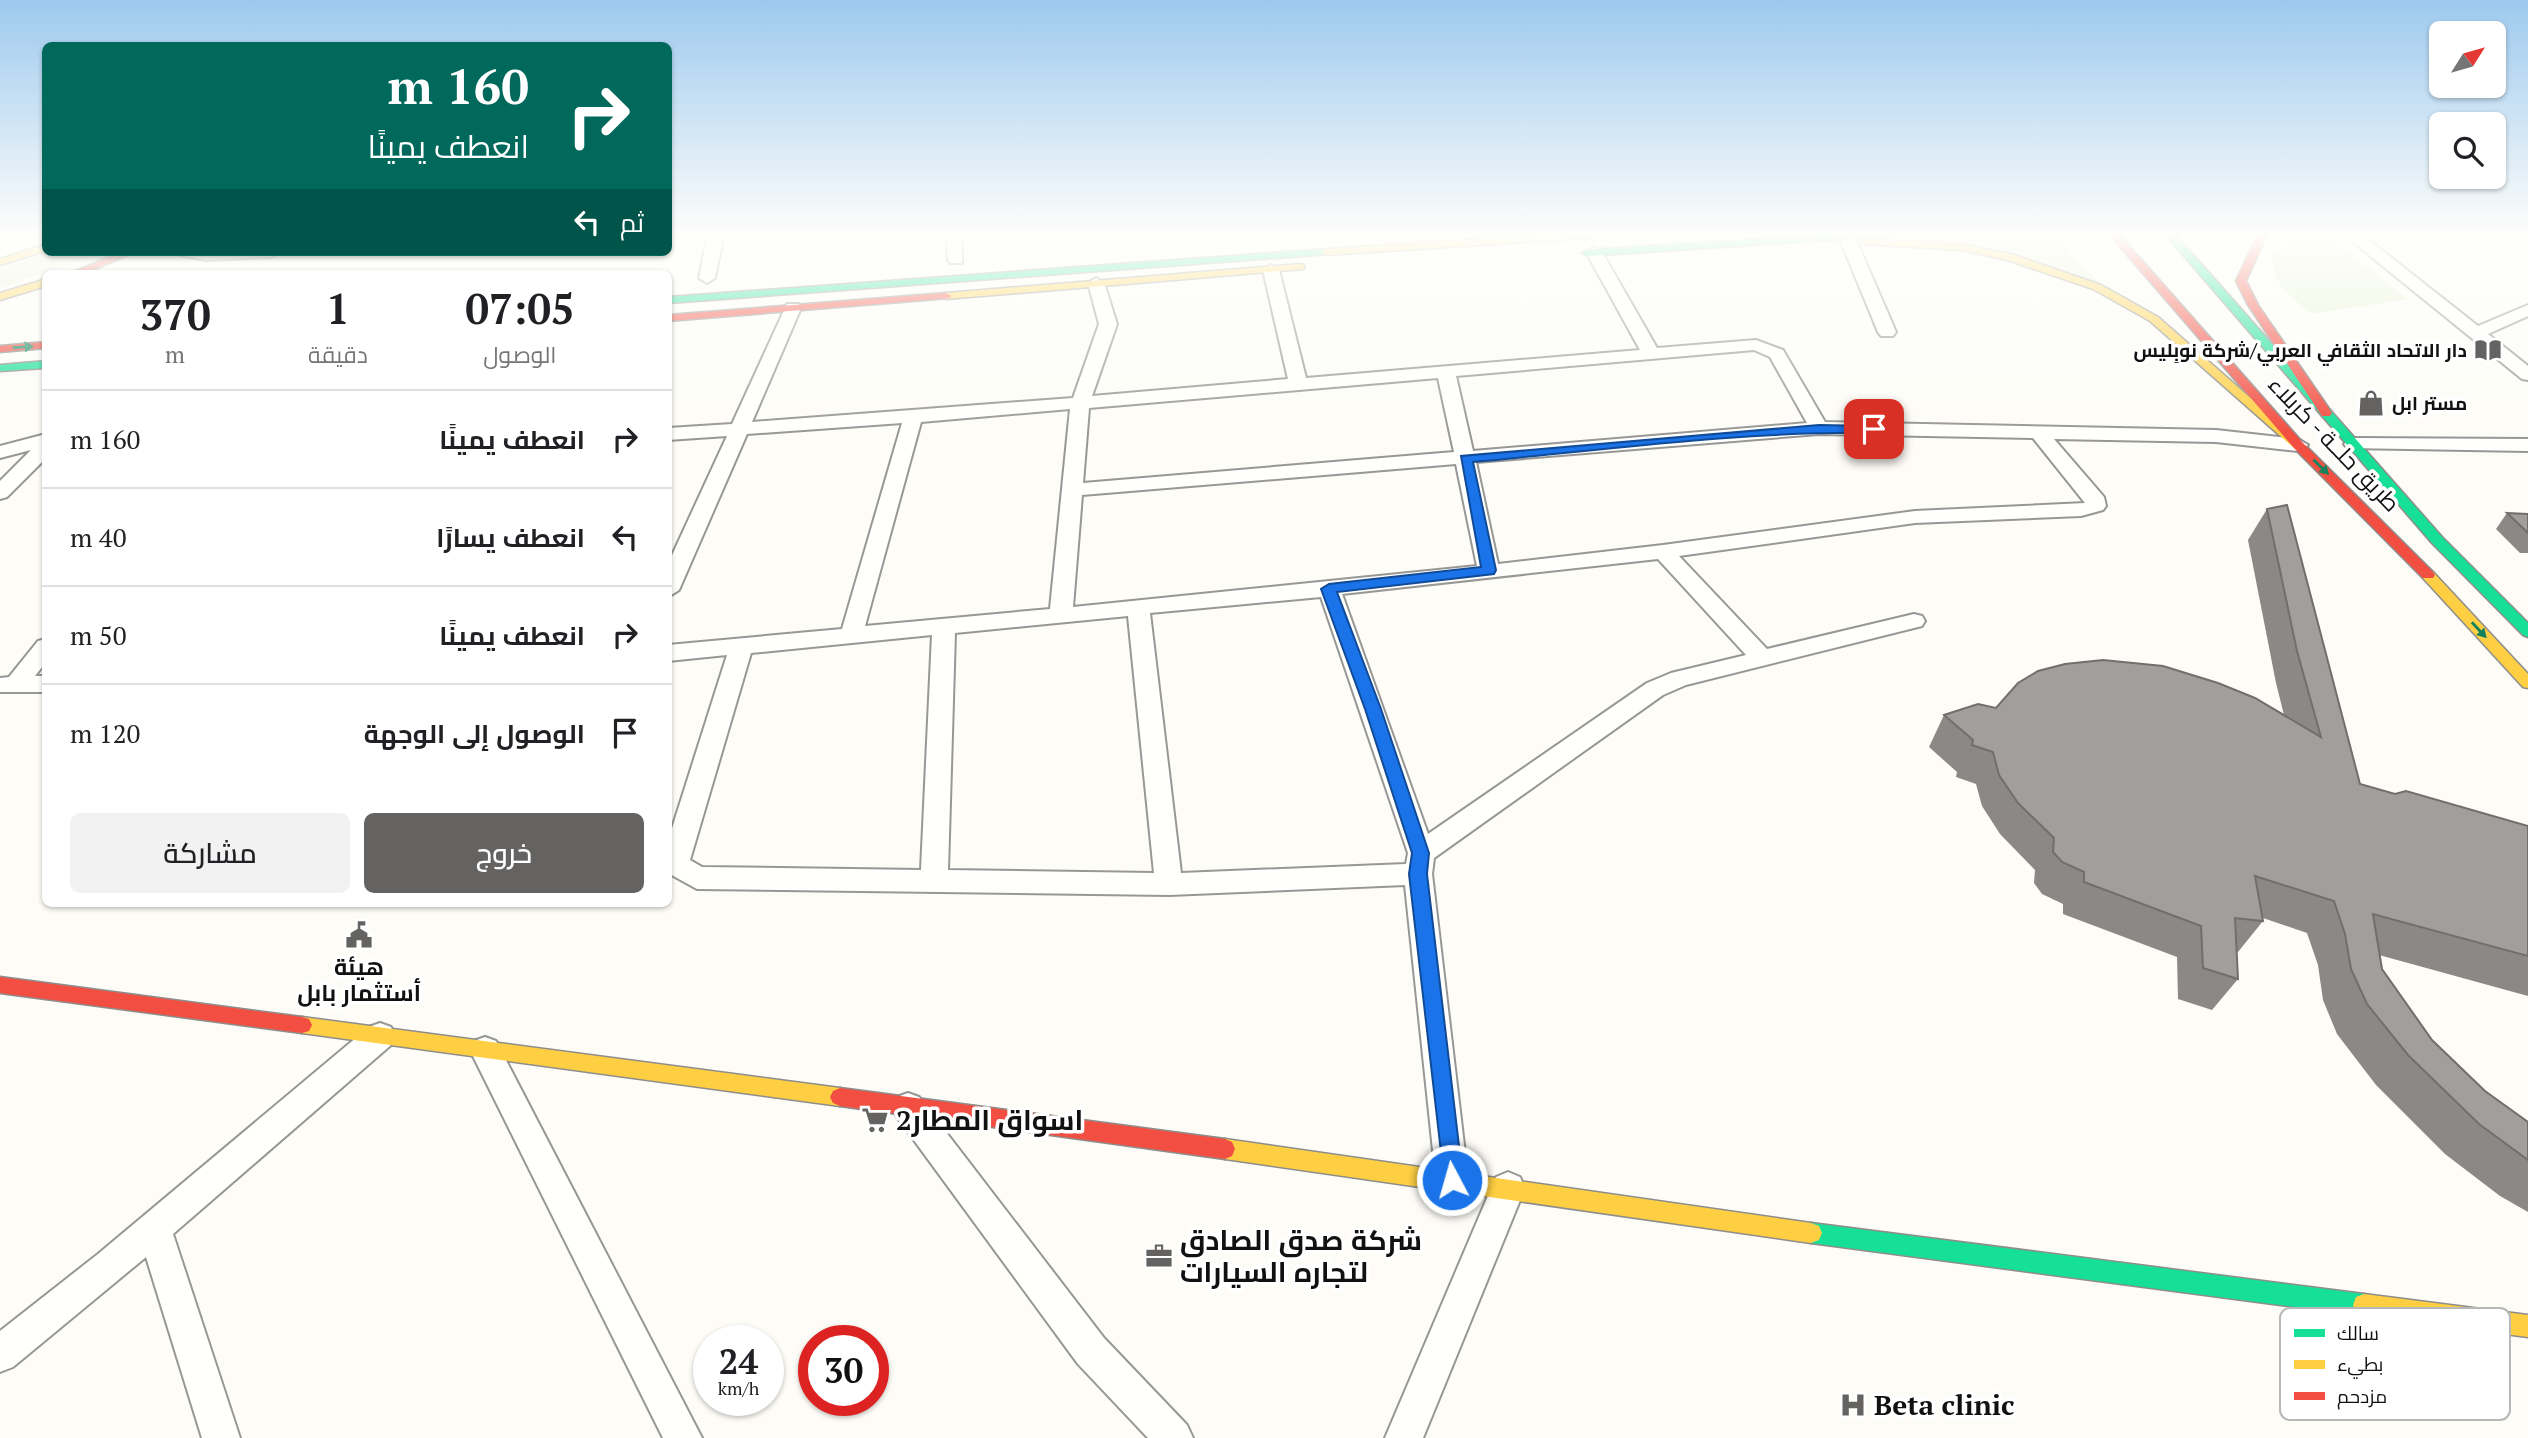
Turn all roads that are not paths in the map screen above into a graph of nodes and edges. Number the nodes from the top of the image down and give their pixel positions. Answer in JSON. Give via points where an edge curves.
{"nodes":[{"id":1,"x":889,"y":300,"type":"edge"},
{"id":2,"x":1101,"y":300,"type":"edge"},
{"id":3,"x":1278,"y":300,"type":"edge"},
{"id":4,"x":1621,"y":300,"type":"edge"},
{"id":5,"x":1874,"y":300,"type":"edge"},
{"id":6,"x":2120,"y":300,"type":"edge"},
{"id":7,"x":2172,"y":300,"type":"edge"},
{"id":8,"x":2228,"y":300,"type":"edge"},
{"id":9,"x":2251,"y":300,"type":"edge"},
{"id":10,"x":2435,"y":300,"type":"edge"},
{"id":11,"x":793,"y":308,"type":"junction"},
{"id":12,"x":2528,"y":310,"type":"edge"},
{"id":13,"x":672,"y":317,"type":"edge"},
{"id":14,"x":1887,"y":332,"type":"dead end"},
{"id":15,"x":2477,"y":333,"type":"junction"},
{"id":16,"x":42,"y":345,"type":"edge"},
{"id":17,"x":0,"y":349,"type":"edge"},
{"id":18,"x":1651,"y":353,"type":"junction"},
{"id":19,"x":42,"y":365,"type":"edge"},
{"id":20,"x":0,"y":368,"type":"edge"},
{"id":21,"x":1446,"y":371,"type":"junction"},
{"id":22,"x":2528,"y":375,"type":"edge"},
{"id":23,"x":1298,"y":384,"type":"junction"},
{"id":24,"x":1080,"y":403,"type":"junction"},
{"id":25,"x":2326,"y":413,"type":"junction"},
{"id":26,"x":913,"y":417,"type":"junction"},
{"id":27,"x":737,"y":428,"type":"junction"},
{"id":28,"x":1819,"y":428,"type":"junction"},
{"id":29,"x":2039,"y":433,"type":"junction"},
{"id":30,"x":672,"y":434,"type":"edge"},
{"id":31,"x":42,"y":441,"type":"edge"},
{"id":32,"x":2354,"y":444,"type":"junction"},
{"id":33,"x":2298,"y":445,"type":"junction"},
{"id":34,"x":2528,"y":445,"type":"edge"},
{"id":35,"x":42,"y":450,"type":"edge"},
{"id":36,"x":0,"y":452,"type":"edge"},
{"id":37,"x":1466,"y":459,"type":"junction"},
{"id":38,"x":1073,"y":491,"type":"junction"},
{"id":39,"x":0,"y":493,"type":"edge"},
{"id":40,"x":2381,"y":525,"type":"junction"},
{"id":41,"x":2427,"y":528,"type":"junction"},
{"id":42,"x":1663,"y":552,"type":"junction"},
{"id":43,"x":2452,"y":554,"type":"junction"},
{"id":44,"x":2410,"y":555,"type":"junction"},
{"id":45,"x":1489,"y":570,"type":"junction"},
{"id":46,"x":672,"y":581,"type":"edge"},
{"id":47,"x":1329,"y":589,"type":"junction"},
{"id":48,"x":1138,"y":607,"type":"junction"},
{"id":49,"x":1061,"y":614,"type":"junction"},
{"id":50,"x":1914,"y":621,"type":"dead end"},
{"id":51,"x":944,"y":624,"type":"junction"},
{"id":52,"x":2528,"y":632,"type":"edge"},
{"id":53,"x":852,"y":633,"type":"junction"},
{"id":54,"x":741,"y":647,"type":"junction"},
{"id":55,"x":42,"y":650,"type":"edge"},
{"id":56,"x":672,"y":653,"type":"edge"},
{"id":57,"x":1762,"y":658,"type":"junction"},
{"id":58,"x":2528,"y":683,"type":"edge"},
{"id":59,"x":42,"y":684,"type":"edge"},
{"id":60,"x":8,"y":685,"type":"edge"},
{"id":61,"x":1420,"y":863,"type":"junction"},
{"id":62,"x":934,"y":883,"type":"junction"},
{"id":63,"x":1169,"y":884,"type":"junction"},
{"id":64,"x":0,"y":985,"type":"edge"},
{"id":65,"x":380,"y":1036,"type":"junction"},
{"id":66,"x":485,"y":1050,"type":"junction"},
{"id":67,"x":908,"y":1107,"type":"junction"},
{"id":68,"x":1452,"y":1180,"type":"junction"},
{"id":69,"x":1508,"y":1188,"type":"junction"},
{"id":70,"x":154,"y":1228,"type":"junction"},
{"id":71,"x":2388,"y":1308,"type":"edge"},
{"id":72,"x":2510,"y":1324,"type":"edge"},
{"id":73,"x":2528,"y":1326,"type":"edge"},
{"id":74,"x":0,"y":1354,"type":"edge"},
{"id":75,"x":221,"y":1438,"type":"edge"},
{"id":76,"x":682,"y":1438,"type":"edge"},
{"id":77,"x":1174,"y":1438,"type":"edge"},
{"id":78,"x":1404,"y":1438,"type":"edge"}],
"edges":[{"from":1,"to":11,"type":"main road"},
{"from":2,"to":24,"type":"street","via":[[1108,324]]},
{"from":3,"to":23,"type":"street"},
{"from":4,"to":18,"type":"street"},
{"from":5,"to":14,"type":"street"},
{"from":6,"to":33,"type":"main road","via":[[2154,319]]},
{"from":7,"to":33,"type":"main road","name":"طريق حلــة - كربلاء"},
{"from":8,"to":25,"type":"main road","name":"طريق حلــة - كربلاء"},
{"from":9,"to":25,"type":"main road"},
{"from":10,"to":15,"type":"street"},
{"from":11,"to":13,"type":"main road"},
{"from":11,"to":27,"type":"street"},
{"from":12,"to":15,"type":"street"},
{"from":15,"to":22,"type":"street"},
{"from":17,"to":16,"type":"main road","one_way":true},
{"from":18,"to":21,"type":"street"},
{"from":18,"to":28,"type":"street","via":[[1756,345],[1768,349],[1777,354]]},
{"from":19,"to":20,"type":"main road"},
{"from":21,"to":23,"type":"street"},
{"from":21,"to":37,"type":"street"},
{"from":23,"to":24,"type":"street"},
{"from":24,"to":26,"type":"street"},
{"from":24,"to":38,"type":"street"},
{"from":25,"to":32,"type":"main road","name":"طريق حلــة - كربلاء"},
{"from":26,"to":27,"type":"street"},
{"from":26,"to":53,"type":"street"},
{"from":27,"to":30,"type":"street"},
{"from":27,"to":46,"type":"street"},
{"from":28,"to":29,"type":"street"},
{"from":28,"to":37,"type":"street"},
{"from":29,"to":33,"type":"street","via":[[2216,436]]},
{"from":29,"to":42,"type":"street","via":[[2094,497],[2096,506],[1915,517]]},
{"from":31,"to":36,"type":"street"},
{"from":32,"to":34,"type":"street"},
{"from":32,"to":41,"type":"main road","name":"طريق حلــة - كربلاء"},
{"from":33,"to":40,"type":"main road","name":"طريق حلــة - كربلاء","one_way":true},
{"from":35,"to":39,"type":"street"},
{"from":37,"to":38,"type":"street"},
{"from":37,"to":45,"type":"street"},
{"from":38,"to":49,"type":"street"},
{"from":40,"to":41,"type":"main road","via":[[2407,531]]},
{"from":40,"to":44,"type":"main road","name":"طريق حلــة - كربلاء"},
{"from":41,"to":43,"type":"main road","name":"طريق حلــة - كربلاء"},
{"from":42,"to":45,"type":"street"},
{"from":42,"to":57,"type":"street"},
{"from":43,"to":44,"type":"main road","via":[[2423,551]]},
{"from":43,"to":52,"type":"main road","name":"طريق حلــة - كربلاء"},
{"from":44,"to":58,"type":"main road","name":"طريق حلــة - كربلاء","one_way":true},
{"from":45,"to":47,"type":"street"},
{"from":47,"to":48,"type":"street"},
{"from":47,"to":61,"type":"street","via":[[1373,709]]},
{"from":48,"to":49,"type":"street"},
{"from":48,"to":63,"type":"street"},
{"from":49,"to":51,"type":"street"},
{"from":50,"to":57,"type":"street"},
{"from":51,"to":53,"type":"street"},
{"from":51,"to":62,"type":"street"},
{"from":53,"to":54,"type":"street"},
{"from":54,"to":56,"type":"street"},
{"from":54,"to":62,"type":"street","via":[[675,864],[697,878]]},
{"from":55,"to":60,"type":"street"},
{"from":57,"to":61,"type":"street","via":[[1679,679],[1637,699]]},
{"from":59,"to":60,"type":"street"},
{"from":61,"to":63,"type":"street"},
{"from":61,"to":68,"type":"street"},
{"from":62,"to":63,"type":"street"},
{"from":64,"to":65,"type":"main road"},
{"from":65,"to":66,"type":"main road"},
{"from":65,"to":70,"type":"street"},
{"from":66,"to":67,"type":"main road"},
{"from":66,"to":76,"type":"street"},
{"from":67,"to":68,"type":"main road"},
{"from":67,"to":77,"type":"street","via":[[1091,1351]]},
{"from":68,"to":69,"type":"main road"},
{"from":69,"to":71,"type":"main road","via":[[1844,1238]]},
{"from":69,"to":78,"type":"street"},
{"from":70,"to":74,"type":"street"},
{"from":70,"to":75,"type":"street"},
{"from":72,"to":73,"type":"main road"}]}
